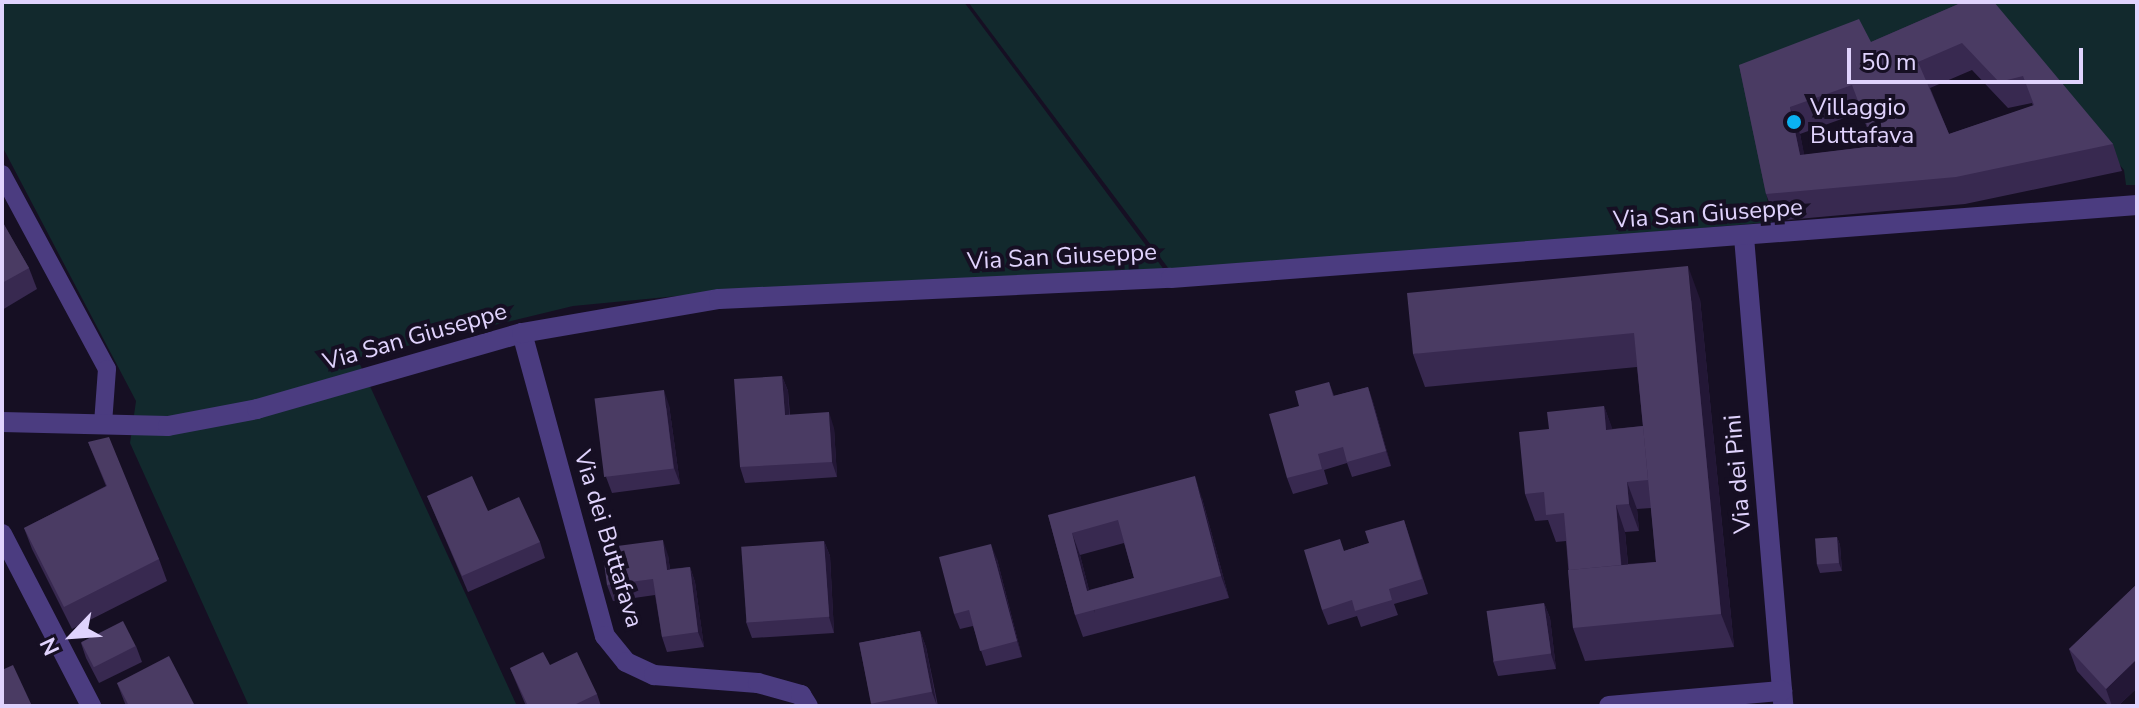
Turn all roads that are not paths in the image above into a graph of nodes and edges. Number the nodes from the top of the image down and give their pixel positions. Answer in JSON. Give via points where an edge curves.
{"nodes":[{"id":1,"x":2,"y":174,"type":"edge"},
{"id":2,"x":2137,"y":205,"type":"edge"},
{"id":3,"x":1744,"y":237,"type":"junction"},
{"id":4,"x":522,"y":333,"type":"junction"},
{"id":5,"x":2,"y":422,"type":"edge"},
{"id":6,"x":103,"y":423,"type":"junction"},
{"id":7,"x":2,"y":534,"type":"edge"},
{"id":8,"x":1782,"y":698,"type":"edge"},
{"id":9,"x":91,"y":706,"type":"edge"},
{"id":10,"x":808,"y":706,"type":"edge"},
{"id":11,"x":1609,"y":706,"type":"edge"}],
"edges":[{"from":1,"to":6,"type":"lane","via":[[107,369]]},
{"from":2,"to":3,"type":"street","name":"Via San Giuseppe"},
{"from":3,"to":4,"type":"street","name":"Via San Giuseppe","via":[[1171,278],[719,299]]},
{"from":3,"to":8,"type":"street","name":"Via dei Pini"},
{"from":4,"to":6,"type":"street","name":"Via San Giuseppe","via":[[257,409],[168,426]]},
{"from":4,"to":10,"type":"street","name":"Via dei Buttafava","via":[[605,636],[626,662],[654,675],[758,683],[801,695]]},
{"from":5,"to":6,"type":"street","name":"Via San Giuseppe"},
{"from":7,"to":9,"type":"street"},
{"from":8,"to":11,"type":"street"}]}
